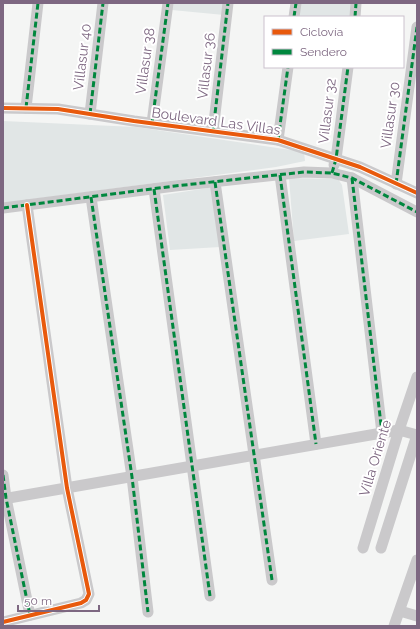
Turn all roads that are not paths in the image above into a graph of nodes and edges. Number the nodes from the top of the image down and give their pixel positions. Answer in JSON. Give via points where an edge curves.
{"nodes":[{"id":1,"x":38,"y":3,"type":"edge"},
{"id":2,"x":103,"y":3,"type":"edge"},
{"id":3,"x":168,"y":3,"type":"edge"},
{"id":4,"x":228,"y":3,"type":"edge"},
{"id":5,"x":296,"y":3,"type":"edge"},
{"id":6,"x":356,"y":3,"type":"edge"},
{"id":7,"x":294,"y":16,"type":"edge"},
{"id":8,"x":354,"y":16,"type":"edge"},
{"id":9,"x":417,"y":27,"type":"edge"},
{"id":10,"x":288,"y":68,"type":"edge"},
{"id":11,"x":348,"y":68,"type":"edge"},
{"id":12,"x":3,"y":108,"type":"edge"},
{"id":13,"x":26,"y":108,"type":"junction"},
{"id":14,"x":90,"y":114,"type":"junction"},
{"id":15,"x":152,"y":123,"type":"junction"},
{"id":16,"x":213,"y":131,"type":"junction"},
{"id":17,"x":278,"y":140,"type":"junction"},
{"id":18,"x":336,"y":159,"type":"junction"},
{"id":19,"x":332,"y":173,"type":"junction"},
{"id":20,"x":280,"y":175,"type":"junction"},
{"id":21,"x":352,"y":178,"type":"junction"},
{"id":22,"x":215,"y":182,"type":"junction"},
{"id":23,"x":396,"y":184,"type":"junction"},
{"id":24,"x":154,"y":189,"type":"junction"},
{"id":25,"x":417,"y":194,"type":"edge"},
{"id":26,"x":91,"y":197,"type":"junction"},
{"id":27,"x":27,"y":205,"type":"junction"},
{"id":28,"x":3,"y":208,"type":"edge"},
{"id":29,"x":417,"y":212,"type":"edge"},
{"id":30,"x":417,"y":377,"type":"edge"},
{"id":31,"x":399,"y":430,"type":"junction"},
{"id":32,"x":382,"y":433,"type":"junction"},
{"id":33,"x":417,"y":435,"type":"edge"},
{"id":34,"x":316,"y":444,"type":"junction"},
{"id":35,"x":254,"y":455,"type":"junction"},
{"id":36,"x":192,"y":466,"type":"junction"},
{"id":37,"x":3,"y":475,"type":"edge"},
{"id":38,"x":132,"y":477,"type":"junction"},
{"id":39,"x":67,"y":488,"type":"junction"},
{"id":40,"x":5,"y":499,"type":"edge"},
{"id":41,"x":363,"y":548,"type":"dead end"},
{"id":42,"x":381,"y":548,"type":"dead end"},
{"id":43,"x":417,"y":560,"type":"edge"},
{"id":44,"x":272,"y":580,"type":"dead end"},
{"id":45,"x":210,"y":596,"type":"dead end"},
{"id":46,"x":400,"y":611,"type":"junction"},
{"id":47,"x":148,"y":612,"type":"dead end"},
{"id":48,"x":30,"y":615,"type":"junction"},
{"id":49,"x":417,"y":616,"type":"edge"},
{"id":50,"x":3,"y":622,"type":"edge"},
{"id":51,"x":394,"y":626,"type":"edge"}],
"edges":[{"from":1,"to":13,"type":"street"},
{"from":2,"to":14,"type":"street","name":"Villasur 40"},
{"from":3,"to":15,"type":"street","name":"Villasur 38"},
{"from":4,"to":16,"type":"street","name":"Villasur 36"},
{"from":5,"to":7,"type":"street"},
{"from":6,"to":8,"type":"street"},
{"from":9,"to":23,"type":"street","name":"Villasur 30"},
{"from":10,"to":17,"type":"street"},
{"from":11,"to":18,"type":"street","name":"Villasur 32"},
{"from":12,"to":13,"type":"street","name":"Boulevard Las Villas"},
{"from":13,"to":14,"type":"street","name":"Boulevard Las Villas"},
{"from":14,"to":15,"type":"street","name":"Boulevard Las Villas"},
{"from":15,"to":16,"type":"street","name":"Boulevard Las Villas"},
{"from":16,"to":17,"type":"street","name":"Boulevard Las Villas"},
{"from":17,"to":18,"type":"street","name":"Boulevard Las Villas"},
{"from":18,"to":19,"type":"street","name":"Villasur 32"},
{"from":18,"to":23,"type":"street","name":"Boulevard Las Villas"},
{"from":19,"to":20,"type":"street","via":[[304,172]]},
{"from":19,"to":21,"type":"street"},
{"from":20,"to":22,"type":"street"},
{"from":20,"to":34,"type":"street"},
{"from":21,"to":29,"type":"street"},
{"from":21,"to":32,"type":"street"},
{"from":22,"to":24,"type":"street"},
{"from":22,"to":35,"type":"street"},
{"from":23,"to":25,"type":"street","name":"Boulevard Las Villas"},
{"from":24,"to":26,"type":"street"},
{"from":24,"to":36,"type":"street"},
{"from":26,"to":27,"type":"street"},
{"from":26,"to":38,"type":"street"},
{"from":27,"to":28,"type":"street"},
{"from":27,"to":39,"type":"street"},
{"from":30,"to":31,"type":"street","name":"Villa Oriente"},
{"from":31,"to":32,"type":"street"},
{"from":31,"to":33,"type":"street"},
{"from":31,"to":41,"type":"street","name":"Villa Oriente"},
{"from":32,"to":34,"type":"street"},
{"from":33,"to":42,"type":"street"},
{"from":34,"to":35,"type":"street"},
{"from":35,"to":36,"type":"street"},
{"from":35,"to":44,"type":"street"},
{"from":36,"to":38,"type":"street"},
{"from":36,"to":45,"type":"street"},
{"from":37,"to":40,"type":"street"},
{"from":38,"to":39,"type":"street"},
{"from":38,"to":47,"type":"street"},
{"from":39,"to":40,"type":"street"},
{"from":39,"to":48,"type":"street","via":[[89,594],[86,600],[81,602]]},
{"from":40,"to":48,"type":"street"},
{"from":43,"to":46,"type":"street"},
{"from":46,"to":49,"type":"street"},
{"from":46,"to":51,"type":"street"},
{"from":48,"to":50,"type":"street"}]}
